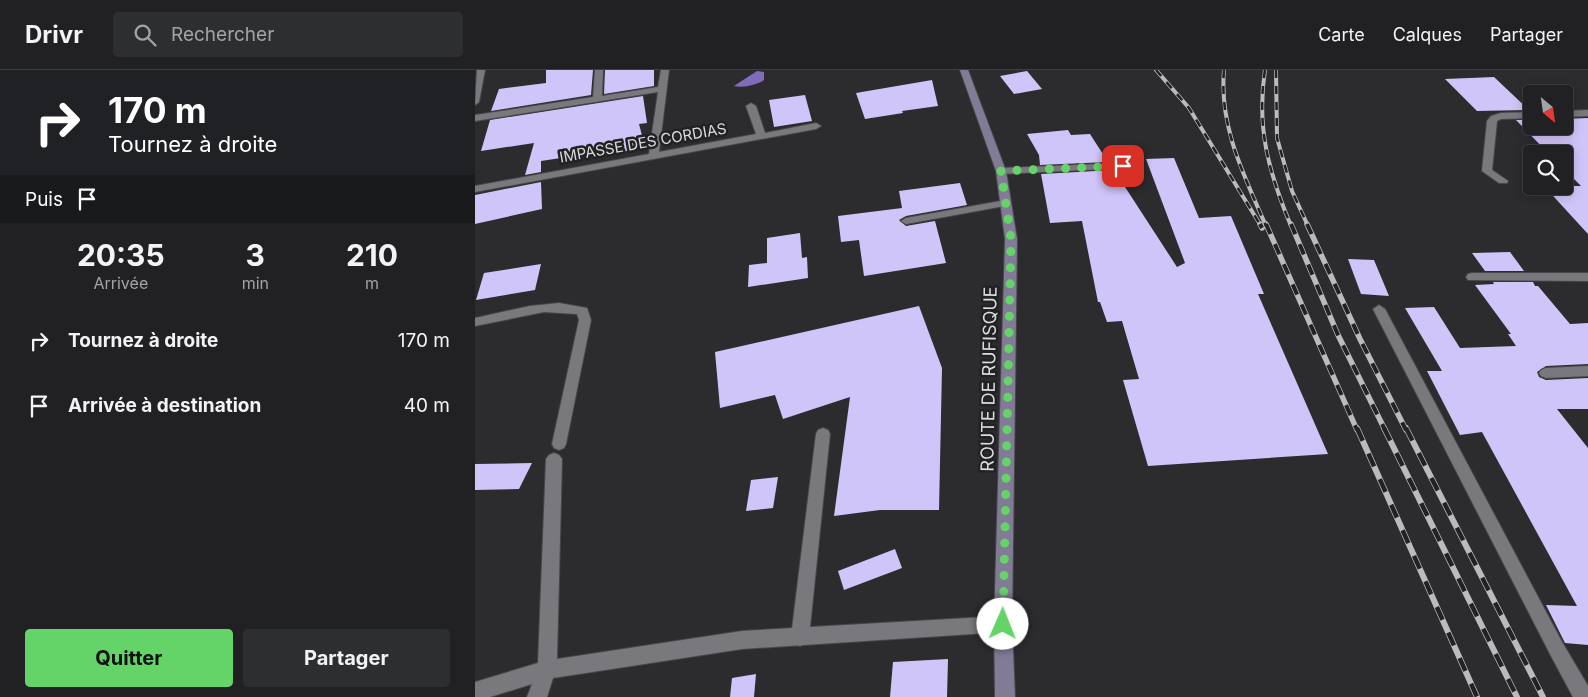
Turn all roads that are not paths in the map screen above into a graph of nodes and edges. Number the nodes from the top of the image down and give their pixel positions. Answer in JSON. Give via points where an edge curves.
{"nodes":[{"id":1,"x":481,"y":70,"type":"edge"},
{"id":2,"x":599,"y":70,"type":"edge"},
{"id":3,"x":665,"y":70,"type":"edge"},
{"id":4,"x":964,"y":70,"type":"edge"},
{"id":5,"x":663,"y":89,"type":"junction"},
{"id":6,"x":597,"y":100,"type":"junction"},
{"id":7,"x":475,"y":102,"type":"edge"},
{"id":8,"x":751,"y":106,"type":"dead end"},
{"id":9,"x":1588,"y":113,"type":"edge"},
{"id":10,"x":1573,"y":114,"type":"edge"},
{"id":11,"x":1523,"y":115,"type":"edge"},
{"id":12,"x":475,"y":118,"type":"edge"},
{"id":13,"x":816,"y":126,"type":"dead end"},
{"id":14,"x":761,"y":136,"type":"junction"},
{"id":15,"x":654,"y":156,"type":"junction"},
{"id":16,"x":1123,"y":166,"type":"dead end"},
{"id":17,"x":1001,"y":171,"type":"junction"},
{"id":18,"x":1503,"y":180,"type":"dead end"},
{"id":19,"x":475,"y":189,"type":"edge"},
{"id":20,"x":1006,"y":203,"type":"junction"},
{"id":21,"x":906,"y":221,"type":"dead end"},
{"id":22,"x":1472,"y":277,"type":"dead end"},
{"id":23,"x":1588,"y":277,"type":"edge"},
{"id":24,"x":1379,"y":309,"type":"dead end"},
{"id":25,"x":475,"y":322,"type":"edge"},
{"id":26,"x":1588,"y":371,"type":"edge"},
{"id":27,"x":1546,"y":373,"type":"dead end"},
{"id":28,"x":823,"y":434,"type":"dead end"},
{"id":29,"x":1003,"y":624,"type":"junction"},
{"id":30,"x":800,"y":637,"type":"junction"},
{"id":31,"x":547,"y":670,"type":"junction"},
{"id":32,"x":475,"y":692,"type":"edge"},
{"id":33,"x":537,"y":697,"type":"edge"},
{"id":34,"x":1005,"y":697,"type":"edge"},
{"id":35,"x":1584,"y":697,"type":"edge"}],
"edges":[{"from":1,"to":7,"type":"street"},
{"from":2,"to":6,"type":"street"},
{"from":3,"to":5,"type":"street"},
{"from":4,"to":17,"type":"main road","name":"ROUTE DE RUFISQUE"},
{"from":5,"to":6,"type":"street"},
{"from":5,"to":15,"type":"street"},
{"from":6,"to":12,"type":"street"},
{"from":8,"to":14,"type":"street"},
{"from":9,"to":10,"type":"street"},
{"from":11,"to":18,"type":"street","via":[[1494,118],[1487,171]]},
{"from":13,"to":14,"type":"street","name":"IMPASSE DES CORDIAS"},
{"from":14,"to":15,"type":"street","name":"IMPASSE DES CORDIAS"},
{"from":15,"to":19,"type":"street","name":"IMPASSE DES CORDIAS"},
{"from":16,"to":17,"type":"lane"},
{"from":17,"to":20,"type":"main road","name":"ROUTE DE RUFISQUE"},
{"from":20,"to":21,"type":"street"},
{"from":20,"to":29,"type":"main road","name":"ROUTE DE RUFISQUE","via":[[1011,239]]},
{"from":22,"to":23,"type":"street"},
{"from":24,"to":35,"type":"street","via":[[1551,640]]},
{"from":25,"to":31,"type":"street","via":[[547,308],[574,308],[583,311],[585,320],[557,452]]},
{"from":26,"to":27,"type":"street"},
{"from":28,"to":30,"type":"street"},
{"from":29,"to":30,"type":"street"},
{"from":29,"to":34,"type":"main road","name":"ROUTE DE RUFISQUE"},
{"from":30,"to":31,"type":"street","via":[[742,640]]},
{"from":31,"to":32,"type":"street"},
{"from":31,"to":33,"type":"street"}]}
